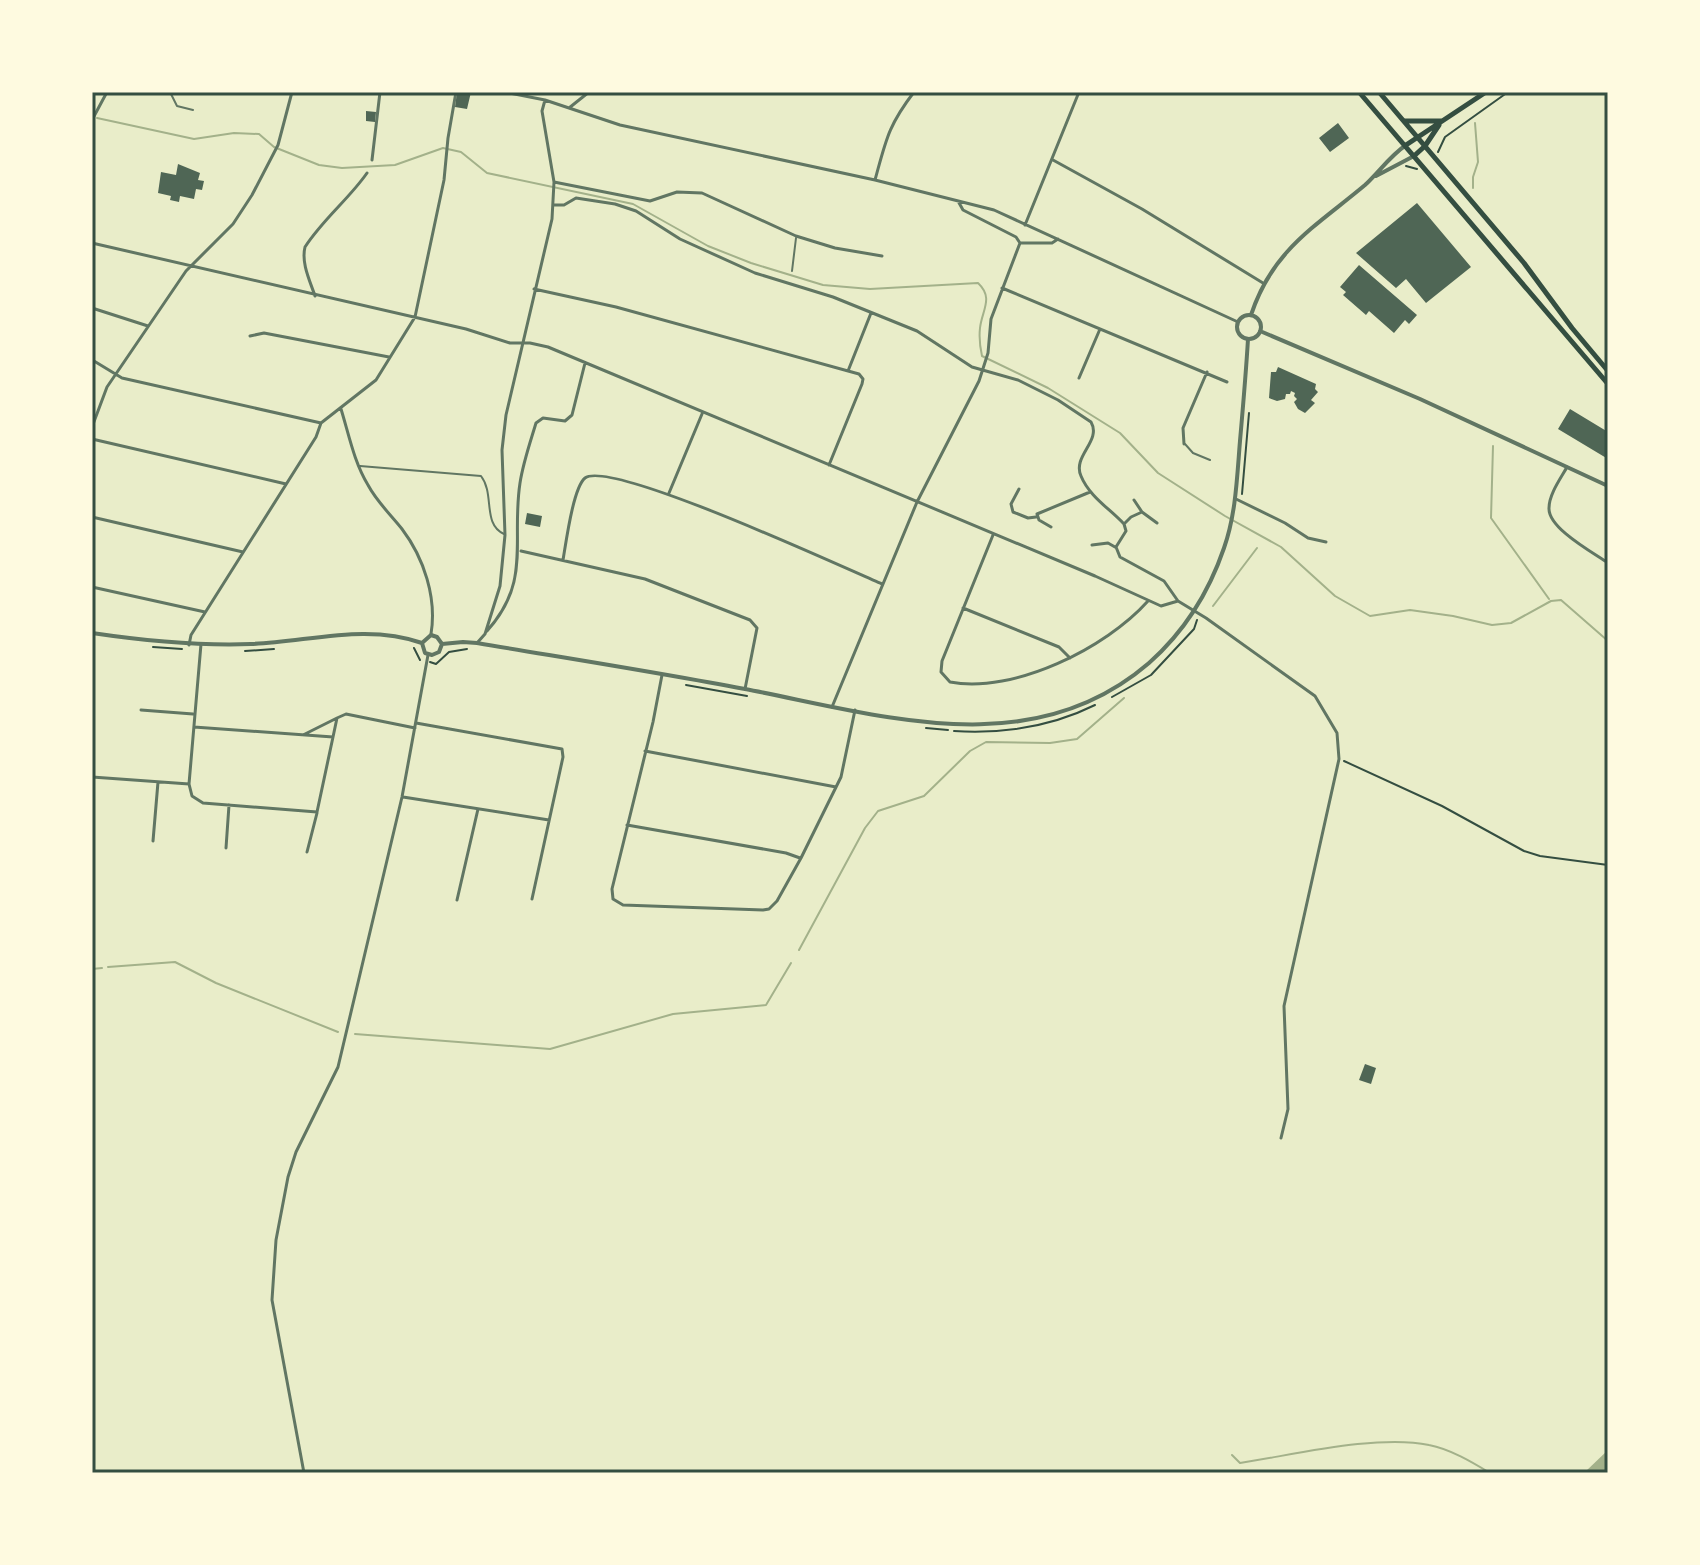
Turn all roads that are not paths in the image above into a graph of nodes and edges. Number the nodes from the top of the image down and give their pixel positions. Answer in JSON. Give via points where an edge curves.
{"nodes":[{"id":1,"x":107,"y":92,"type":"edge"},
{"id":2,"x":170,"y":92,"type":"edge"},
{"id":3,"x":292,"y":92,"type":"edge"},
{"id":4,"x":380,"y":92,"type":"edge"},
{"id":5,"x":456,"y":92,"type":"edge"},
{"id":6,"x":504,"y":92,"type":"edge"},
{"id":7,"x":589,"y":92,"type":"edge"},
{"id":8,"x":914,"y":92,"type":"edge"},
{"id":9,"x":1079,"y":92,"type":"edge"},
{"id":10,"x":1359,"y":92,"type":"edge"},
{"id":11,"x":1379,"y":92,"type":"edge"},
{"id":12,"x":1486,"y":92,"type":"edge"},
{"id":13,"x":545,"y":100,"type":"junction"},
{"id":14,"x":569,"y":108,"type":"junction"},
{"id":15,"x":193,"y":110,"type":"dead end"},
{"id":16,"x":92,"y":120,"type":"edge"},
{"id":17,"x":1405,"y":121,"type":"junction"},
{"id":18,"x":1442,"y":121,"type":"junction"},
{"id":19,"x":1418,"y":137,"type":"junction"},
{"id":20,"x":1406,"y":145,"type":"junction"},
{"id":21,"x":1425,"y":146,"type":"junction"},
{"id":22,"x":1414,"y":156,"type":"junction"},
{"id":23,"x":372,"y":160,"type":"dead end"},
{"id":24,"x":1053,"y":160,"type":"junction"},
{"id":25,"x":367,"y":173,"type":"dead end"},
{"id":26,"x":1374,"y":177,"type":"junction"},
{"id":27,"x":875,"y":180,"type":"junction"},
{"id":28,"x":554,"y":183,"type":"junction"},
{"id":29,"x":957,"y":199,"type":"junction"},
{"id":30,"x":554,"y":205,"type":"junction"},
{"id":31,"x":1025,"y":225,"type":"junction"},
{"id":32,"x":796,"y":236,"type":"junction"},
{"id":33,"x":1058,"y":239,"type":"junction"},
{"id":34,"x":92,"y":243,"type":"edge"},
{"id":35,"x":1020,"y":243,"type":"junction"},
{"id":36,"x":882,"y":256,"type":"dead end"},
{"id":37,"x":190,"y":266,"type":"junction"},
{"id":38,"x":792,"y":271,"type":"dead end"},
{"id":39,"x":1263,"y":283,"type":"junction"},
{"id":40,"x":1002,"y":288,"type":"junction"},
{"id":41,"x":534,"y":289,"type":"junction"},
{"id":42,"x":315,"y":296,"type":"junction"},
{"id":43,"x":92,"y":308,"type":"edge"},
{"id":44,"x":871,"y":313,"type":"junction"},
{"id":45,"x":1251,"y":315,"type":"junction"},
{"id":46,"x":415,"y":317,"type":"junction"},
{"id":47,"x":1238,"y":322,"type":"junction"},
{"id":48,"x":148,"y":326,"type":"junction"},
{"id":49,"x":1100,"y":329,"type":"junction"},
{"id":50,"x":1260,"y":331,"type":"junction"},
{"id":51,"x":250,"y":336,"type":"dead end"},
{"id":52,"x":1248,"y":339,"type":"junction"},
{"id":53,"x":524,"y":342,"type":"junction"},
{"id":54,"x":389,"y":357,"type":"junction"},
{"id":55,"x":94,"y":361,"type":"edge"},
{"id":56,"x":585,"y":362,"type":"junction"},
{"id":57,"x":982,"y":369,"type":"junction"},
{"id":58,"x":848,"y":371,"type":"junction"},
{"id":59,"x":1608,"y":371,"type":"edge"},
{"id":60,"x":1207,"y":372,"type":"junction"},
{"id":61,"x":116,"y":375,"type":"junction"},
{"id":62,"x":1079,"y":378,"type":"dead end"},
{"id":63,"x":1227,"y":382,"type":"dead end"},
{"id":64,"x":1608,"y":384,"type":"edge"},
{"id":65,"x":341,"y":409,"type":"junction"},
{"id":66,"x":702,"y":414,"type":"junction"},
{"id":67,"x":93,"y":416,"type":"edge"},
{"id":68,"x":321,"y":423,"type":"junction"},
{"id":69,"x":92,"y":427,"type":"edge"},
{"id":70,"x":92,"y":439,"type":"edge"},
{"id":71,"x":1184,"y":444,"type":"joint"},
{"id":72,"x":1210,"y":460,"type":"dead end"},
{"id":73,"x":829,"y":465,"type":"junction"},
{"id":74,"x":358,"y":466,"type":"junction"},
{"id":75,"x":1567,"y":467,"type":"junction"},
{"id":76,"x":286,"y":484,"type":"junction"},
{"id":77,"x":1608,"y":486,"type":"edge"},
{"id":78,"x":1019,"y":489,"type":"dead end"},
{"id":79,"x":1090,"y":492,"type":"junction"},
{"id":80,"x":669,"y":493,"type":"junction"},
{"id":81,"x":1236,"y":499,"type":"junction"},
{"id":82,"x":1134,"y":500,"type":"dead end"},
{"id":83,"x":917,"y":502,"type":"junction"},
{"id":84,"x":1142,"y":512,"type":"junction"},
{"id":85,"x":92,"y":517,"type":"edge"},
{"id":86,"x":1036,"y":517,"type":"junction"},
{"id":87,"x":1157,"y":523,"type":"dead end"},
{"id":88,"x":1124,"y":524,"type":"junction"},
{"id":89,"x":1051,"y":527,"type":"dead end"},
{"id":90,"x":505,"y":535,"type":"junction"},
{"id":91,"x":993,"y":535,"type":"junction"},
{"id":92,"x":1326,"y":542,"type":"dead end"},
{"id":93,"x":1092,"y":545,"type":"dead end"},
{"id":94,"x":1116,"y":547,"type":"junction"},
{"id":95,"x":520,"y":551,"type":"junction"},
{"id":96,"x":243,"y":552,"type":"junction"},
{"id":97,"x":563,"y":560,"type":"junction"},
{"id":98,"x":1608,"y":563,"type":"edge"},
{"id":99,"x":883,"y":585,"type":"junction"},
{"id":100,"x":92,"y":587,"type":"edge"},
{"id":101,"x":1148,"y":601,"type":"junction"},
{"id":102,"x":1178,"y":601,"type":"junction"},
{"id":103,"x":963,"y":608,"type":"junction"},
{"id":104,"x":1194,"y":610,"type":"junction"},
{"id":105,"x":205,"y":612,"type":"junction"},
{"id":106,"x":92,"y":633,"type":"edge"},
{"id":107,"x":485,"y":634,"type":"junction"},
{"id":108,"x":431,"y":635,"type":"junction"},
{"id":109,"x":422,"y":643,"type":"junction"},
{"id":110,"x":477,"y":643,"type":"junction"},
{"id":111,"x":201,"y":644,"type":"junction"},
{"id":112,"x":442,"y":644,"type":"junction"},
{"id":113,"x":189,"y":645,"type":"junction"},
{"id":114,"x":428,"y":655,"type":"junction"},
{"id":115,"x":1070,"y":658,"type":"junction"},
{"id":116,"x":662,"y":675,"type":"junction"},
{"id":117,"x":745,"y":689,"type":"junction"},
{"id":118,"x":832,"y":707,"type":"junction"},
{"id":119,"x":141,"y":710,"type":"dead end"},
{"id":120,"x":855,"y":710,"type":"junction"},
{"id":121,"x":194,"y":714,"type":"junction"},
{"id":122,"x":337,"y":718,"type":"junction"},
{"id":123,"x":416,"y":725,"type":"junction"},
{"id":124,"x":194,"y":727,"type":"junction"},
{"id":125,"x":302,"y":735,"type":"junction"},
{"id":126,"x":333,"y":737,"type":"junction"},
{"id":127,"x":645,"y":751,"type":"junction"},
{"id":128,"x":92,"y":777,"type":"edge"},
{"id":129,"x":158,"y":782,"type":"junction"},
{"id":130,"x":189,"y":784,"type":"junction"},
{"id":131,"x":836,"y":787,"type":"junction"},
{"id":132,"x":402,"y":797,"type":"junction"},
{"id":133,"x":229,"y":805,"type":"junction"},
{"id":134,"x":478,"y":809,"type":"junction"},
{"id":135,"x":317,"y":812,"type":"junction"},
{"id":136,"x":549,"y":820,"type":"junction"},
{"id":137,"x":627,"y":825,"type":"junction"},
{"id":138,"x":153,"y":841,"type":"dead end"},
{"id":139,"x":226,"y":848,"type":"dead end"},
{"id":140,"x":307,"y":852,"type":"dead end"},
{"id":141,"x":801,"y":858,"type":"junction"},
{"id":142,"x":532,"y":899,"type":"dead end"},
{"id":143,"x":457,"y":900,"type":"dead end"},
{"id":144,"x":1281,"y":1138,"type":"dead end"},
{"id":145,"x":304,"y":1473,"type":"edge"}],
"edges":[{"from":1,"to":16,"type":"street"},
{"from":2,"to":15,"type":"lane","via":[[177,106]]},
{"from":3,"to":37,"type":"street","via":[[277,147],[233,224]]},
{"from":4,"to":23,"type":"street"},
{"from":5,"to":46,"type":"street"},
{"from":6,"to":13,"type":"street"},
{"from":7,"to":14,"type":"street"},
{"from":8,"to":27,"type":"street","via":[[887,134]]},
{"from":9,"to":24,"type":"street"},
{"from":10,"to":20,"type":"main road"},
{"from":11,"to":17,"type":"main road"},
{"from":12,"to":18,"type":"main road"},
{"from":13,"to":14,"type":"street"},
{"from":13,"to":28,"type":"street","via":[[542,111]]},
{"from":14,"to":27,"type":"street","via":[[609,123]]},
{"from":17,"to":18,"type":"main road"},
{"from":17,"to":19,"type":"main road"},
{"from":18,"to":19,"type":"main road"},
{"from":18,"to":21,"type":"main road"},
{"from":19,"to":20,"type":"main road"},
{"from":19,"to":21,"type":"main road"},
{"from":20,"to":22,"type":"main road"},
{"from":20,"to":26,"type":"street"},
{"from":21,"to":22,"type":"main road"},
{"from":21,"to":59,"type":"main road"},
{"from":22,"to":26,"type":"street"},
{"from":22,"to":64,"type":"main road"},
{"from":24,"to":31,"type":"street"},
{"from":24,"to":39,"type":"street"},
{"from":25,"to":42,"type":"street","via":[[305,247]]},
{"from":26,"to":39,"type":"street","via":[[1303,234]]},
{"from":27,"to":29,"type":"street"},
{"from":28,"to":30,"type":"street"},
{"from":28,"to":32,"type":"street","via":[[650,201],[677,192],[702,193]]},
{"from":29,"to":31,"type":"street"},
{"from":29,"to":35,"type":"street","via":[[963,210]]},
{"from":30,"to":41,"type":"street"},
{"from":30,"to":44,"type":"street","via":[[576,198],[636,211],[712,255]]},
{"from":31,"to":33,"type":"street"},
{"from":32,"to":36,"type":"street"},
{"from":32,"to":38,"type":"lane"},
{"from":33,"to":35,"type":"street"},
{"from":33,"to":47,"type":"street"},
{"from":34,"to":37,"type":"street"},
{"from":35,"to":40,"type":"street"},
{"from":37,"to":42,"type":"street"},
{"from":37,"to":48,"type":"street"},
{"from":39,"to":45,"type":"street"},
{"from":40,"to":49,"type":"street"},
{"from":40,"to":57,"type":"street"},
{"from":41,"to":53,"type":"street"},
{"from":41,"to":58,"type":"street"},
{"from":42,"to":46,"type":"street"},
{"from":43,"to":48,"type":"street"},
{"from":44,"to":57,"type":"street","via":[[917,331]]},
{"from":44,"to":58,"type":"street"},
{"from":45,"to":47,"type":"street"},
{"from":45,"to":50,"type":"street","via":[[1260,321]]},
{"from":46,"to":53,"type":"street","via":[[510,343]]},
{"from":46,"to":54,"type":"street"},
{"from":47,"to":52,"type":"street","via":[[1239,333]]},
{"from":48,"to":61,"type":"street"},
{"from":49,"to":60,"type":"street"},
{"from":49,"to":62,"type":"street"},
{"from":50,"to":52,"type":"street"},
{"from":50,"to":75,"type":"street"},
{"from":51,"to":54,"type":"street","via":[[264,333]]},
{"from":52,"to":81,"type":"street"},
{"from":53,"to":56,"type":"street"},
{"from":53,"to":90,"type":"street","via":[[502,450]]},
{"from":54,"to":65,"type":"street","via":[[376,380]]},
{"from":55,"to":61,"type":"street"},
{"from":56,"to":66,"type":"street"},
{"from":56,"to":95,"type":"street","via":[[572,415],[565,421],[543,418],[536,423],[520,485]]},
{"from":57,"to":79,"type":"street","via":[[1018,380],[1091,422],[1095,433],[1079,465]]},
{"from":57,"to":83,"type":"street"},
{"from":58,"to":73,"type":"street","via":[[859,374],[862,384]]},
{"from":60,"to":63,"type":"street"},
{"from":60,"to":71,"type":"street","via":[[1183,428]]},
{"from":61,"to":67,"type":"street"},
{"from":61,"to":68,"type":"street"},
{"from":65,"to":68,"type":"street"},
{"from":65,"to":74,"type":"street"},
{"from":66,"to":73,"type":"street"},
{"from":66,"to":80,"type":"street"},
{"from":67,"to":69,"type":"street"},
{"from":68,"to":76,"type":"street"},
{"from":70,"to":76,"type":"street"},
{"from":71,"to":72,"type":"lane"},
{"from":73,"to":83,"type":"street"},
{"from":74,"to":90,"type":"lane","via":[[481,476],[488,485],[491,524]]},
{"from":74,"to":108,"type":"street","via":[[416,550],[431,596]]},
{"from":75,"to":77,"type":"street"},
{"from":75,"to":98,"type":"street","via":[[1550,500],[1550,516]]},
{"from":76,"to":96,"type":"street"},
{"from":78,"to":86,"type":"street","via":[[1013,512]]},
{"from":79,"to":86,"type":"street"},
{"from":79,"to":88,"type":"street"},
{"from":80,"to":97,"type":"street","via":[[595,474],[584,479]]},
{"from":80,"to":99,"type":"street"},
{"from":81,"to":92,"type":"street","via":[[1308,538]]},
{"from":81,"to":104,"type":"street","via":[[1216,570]]},
{"from":82,"to":84,"type":"street"},
{"from":83,"to":91,"type":"street"},
{"from":83,"to":99,"type":"street"},
{"from":84,"to":87,"type":"street"},
{"from":84,"to":88,"type":"street"},
{"from":85,"to":96,"type":"street"},
{"from":86,"to":89,"type":"street"},
{"from":88,"to":94,"type":"street","via":[[1126,531]]},
{"from":90,"to":107,"type":"street","via":[[500,586]]},
{"from":91,"to":101,"type":"street"},
{"from":91,"to":103,"type":"street"},
{"from":93,"to":94,"type":"street"},
{"from":94,"to":102,"type":"street","via":[[1120,557],[1170,586]]},
{"from":95,"to":97,"type":"street"},
{"from":95,"to":107,"type":"street","via":[[511,597]]},
{"from":96,"to":105,"type":"street"},
{"from":97,"to":117,"type":"street","via":[[645,579],[750,620],[757,628]]},
{"from":99,"to":118,"type":"street"},
{"from":100,"to":105,"type":"street"},
{"from":101,"to":102,"type":"street","via":[[1166,606]]},
{"from":101,"to":115,"type":"street","via":[[1103,641]]},
{"from":102,"to":104,"type":"street"},
{"from":103,"to":115,"type":"street","via":[[1059,647]]},
{"from":103,"to":115,"type":"street","via":[[940,667],[950,682],[1000,680]]},
{"from":104,"to":120,"type":"street","via":[[1142,669],[1095,699],[1058,714],[1012,724],[968,725]]},
{"from":104,"to":144,"type":"street","via":[[1315,696],[1337,733],[1339,759],[1284,1006],[1288,1109]]},
{"from":105,"to":113,"type":"street"},
{"from":106,"to":113,"type":"street"},
{"from":107,"to":110,"type":"street"},
{"from":108,"to":109,"type":"street"},
{"from":108,"to":112,"type":"street"},
{"from":109,"to":111,"type":"street","via":[[376,634]]},
{"from":109,"to":114,"type":"street"},
{"from":110,"to":112,"type":"street"},
{"from":110,"to":116,"type":"street"},
{"from":111,"to":113,"type":"street"},
{"from":111,"to":121,"type":"street"},
{"from":112,"to":114,"type":"street","via":[[439,652]]},
{"from":114,"to":123,"type":"street"},
{"from":116,"to":117,"type":"street"},
{"from":116,"to":127,"type":"street"},
{"from":117,"to":118,"type":"street"},
{"from":118,"to":120,"type":"street"},
{"from":119,"to":121,"type":"street"},
{"from":120,"to":131,"type":"street"},
{"from":121,"to":124,"type":"street"},
{"from":122,"to":123,"type":"street","via":[[346,714]]},
{"from":122,"to":125,"type":"street"},
{"from":122,"to":126,"type":"street"},
{"from":123,"to":132,"type":"street"},
{"from":123,"to":136,"type":"street","via":[[560,747],[563,757]]},
{"from":124,"to":125,"type":"street"},
{"from":124,"to":130,"type":"street"},
{"from":125,"to":126,"type":"street"},
{"from":126,"to":135,"type":"street"},
{"from":127,"to":131,"type":"street"},
{"from":127,"to":137,"type":"street"},
{"from":128,"to":129,"type":"street"},
{"from":129,"to":130,"type":"street"},
{"from":129,"to":138,"type":"street"},
{"from":130,"to":133,"type":"street","via":[[199,802]]},
{"from":131,"to":141,"type":"street"},
{"from":132,"to":134,"type":"street"},
{"from":132,"to":145,"type":"street","via":[[338,1067],[296,1152],[276,1240],[272,1300]]},
{"from":133,"to":135,"type":"street"},
{"from":133,"to":139,"type":"street"},
{"from":134,"to":136,"type":"street"},
{"from":134,"to":143,"type":"street"},
{"from":135,"to":140,"type":"street"},
{"from":136,"to":142,"type":"street"},
{"from":137,"to":141,"type":"street"},
{"from":137,"to":141,"type":"street","via":[[612,889],[613,899],[623,905],[769,909]]}]}
